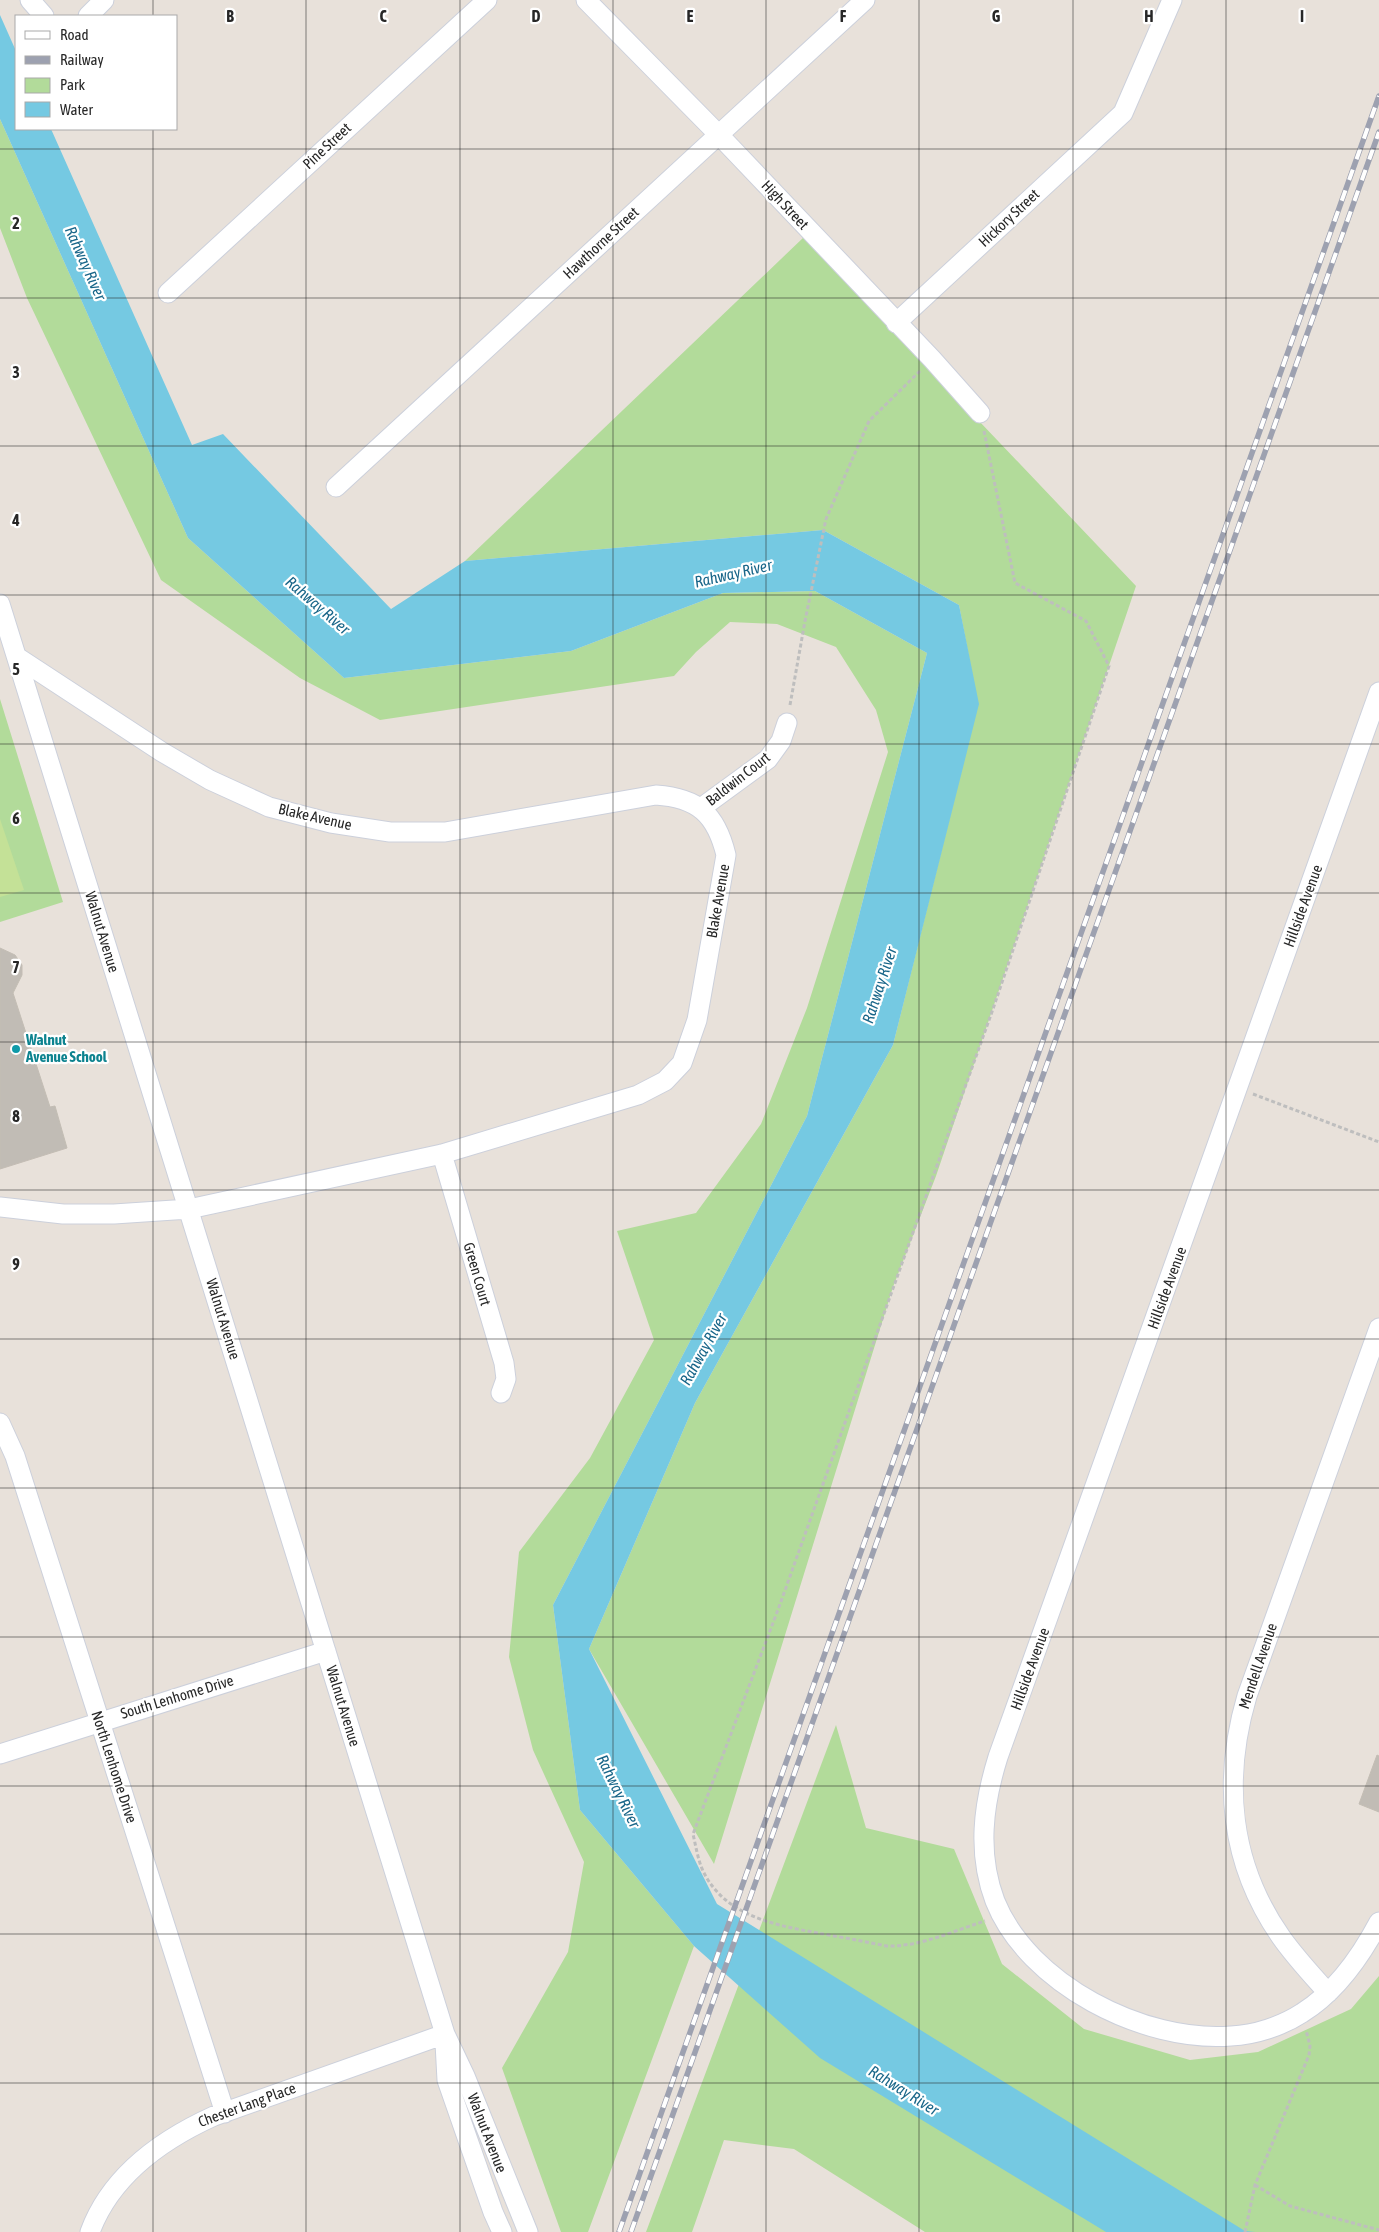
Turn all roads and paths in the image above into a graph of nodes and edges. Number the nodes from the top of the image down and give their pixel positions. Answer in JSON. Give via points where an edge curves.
{"nodes":[{"id":1,"x":30,"y":0,"type":"edge"},
{"id":2,"x":104,"y":0,"type":"edge"},
{"id":3,"x":487,"y":0,"type":"edge"},
{"id":4,"x":586,"y":0,"type":"edge"},
{"id":5,"x":865,"y":0,"type":"edge"},
{"id":6,"x":1172,"y":0,"type":"edge"},
{"id":7,"x":43,"y":15,"type":"edge"},
{"id":8,"x":89,"y":15,"type":"edge"},
{"id":9,"x":719,"y":135,"type":"junction"},
{"id":10,"x":168,"y":293,"type":"dead end"},
{"id":11,"x":896,"y":323,"type":"junction"},
{"id":12,"x":932,"y":360,"type":"junction"},
{"id":13,"x":980,"y":413,"type":"joint"},
{"id":14,"x":336,"y":487,"type":"dead end"},
{"id":15,"x":0,"y":604,"type":"edge"},
{"id":16,"x":16,"y":657,"type":"junction"},
{"id":17,"x":1379,"y":692,"type":"edge"},
{"id":18,"x":787,"y":723,"type":"joint"},
{"id":19,"x":701,"y":808,"type":"junction"},
{"id":20,"x":1238,"y":1089,"type":"junction"},
{"id":21,"x":1379,"y":1142,"type":"edge"},
{"id":22,"x":442,"y":1154,"type":"junction"},
{"id":23,"x":0,"y":1207,"type":"edge"},
{"id":24,"x":188,"y":1208,"type":"junction"},
{"id":25,"x":1379,"y":1328,"type":"edge"},
{"id":26,"x":501,"y":1393,"type":"dead end"},
{"id":27,"x":0,"y":1422,"type":"edge"},
{"id":28,"x":326,"y":1651,"type":"junction"},
{"id":29,"x":100,"y":1721,"type":"junction"},
{"id":30,"x":0,"y":1754,"type":"edge"},
{"id":31,"x":1002,"y":1915,"type":"junction"},
{"id":32,"x":1379,"y":1922,"type":"edge"},
{"id":33,"x":1328,"y":1993,"type":"junction"},
{"id":34,"x":1302,"y":2013,"type":"junction"},
{"id":35,"x":445,"y":2034,"type":"junction"},
{"id":36,"x":225,"y":2112,"type":"junction"},
{"id":37,"x":1255,"y":2185,"type":"junction"},
{"id":38,"x":1379,"y":2230,"type":"edge"},
{"id":39,"x":90,"y":2232,"type":"edge"},
{"id":40,"x":502,"y":2232,"type":"edge"},
{"id":41,"x":528,"y":2232,"type":"edge"},
{"id":42,"x":1245,"y":2232,"type":"edge"}],
"edges":[{"from":1,"to":7,"type":"street"},
{"from":2,"to":8,"type":"street"},
{"from":3,"to":10,"type":"street","name":"Pine Street"},
{"from":4,"to":9,"type":"street","name":"High Street"},
{"from":5,"to":9,"type":"street","name":"Hawthorne Street"},
{"from":6,"to":11,"type":"street","name":"Hickory Street","via":[[1123,113]]},
{"from":9,"to":11,"type":"street","name":"High Street"},
{"from":9,"to":14,"type":"street","name":"Hawthorne Street"},
{"from":11,"to":12,"type":"street","name":"High Street"},
{"from":12,"to":13,"type":"street","name":"High Street"},
{"from":12,"to":18,"type":"path","via":[[869,421],[826,519]]},
{"from":13,"to":31,"type":"path","via":[[1015,583],[1086,621],[1109,666],[986,1028],[779,1607],[693,1834],[704,1873],[720,1894],[740,1910],[772,1924],[899,1946]]},
{"from":15,"to":16,"type":"street","name":"Walnut Avenue"},
{"from":16,"to":19,"type":"street","name":"Blake Avenue","via":[[210,780],[269,807],[332,823],[390,832],[445,832],[656,795],[677,796]]},
{"from":16,"to":24,"type":"street","name":"Walnut Avenue"},
{"from":17,"to":20,"type":"street","name":"Hillside Avenue"},
{"from":18,"to":19,"type":"street","name":"Baldwin Court","via":[[781,741],[768,759]]},
{"from":19,"to":22,"type":"street","name":"Blake Avenue","via":[[722,835],[726,855],[697,1020],[682,1063],[664,1082],[638,1095]]},
{"from":20,"to":21,"type":"path"},
{"from":20,"to":31,"type":"street","name":"Hillside Avenue","via":[[992,1776],[985,1810],[984,1844],[991,1889]]},
{"from":22,"to":24,"type":"street","name":"Blake Avenue"},
{"from":22,"to":26,"type":"street","name":"Green Court","via":[[504,1364],[506,1379]]},
{"from":23,"to":24,"type":"street","name":"Blake Avenue","via":[[63,1214]]},
{"from":24,"to":28,"type":"street","name":"Walnut Avenue"},
{"from":25,"to":33,"type":"street","name":"Mendell Avenue","via":[[1247,1696],[1233,1759],[1236,1827],[1251,1884],[1281,1938]]},
{"from":27,"to":29,"type":"street","name":"North Lenhome Drive","via":[[15,1456]]},
{"from":28,"to":29,"type":"street","name":"South Lenhome Drive"},
{"from":28,"to":35,"type":"street","name":"Walnut Avenue"},
{"from":29,"to":30,"type":"street","name":"South Lenhome Drive"},
{"from":29,"to":36,"type":"street","name":"North Lenhome Drive"},
{"from":31,"to":34,"type":"street","name":"Hillside Avenue","via":[[1036,1959],[1067,1987],[1104,2008],[1146,2024],[1191,2034],[1231,2036],[1266,2029]]},
{"from":32,"to":33,"type":"street","name":"Hillside Avenue","via":[[1353,1964]]},
{"from":33,"to":34,"type":"street","name":"Hillside Avenue"},
{"from":34,"to":37,"type":"path","via":[[1309,2055]]},
{"from":35,"to":36,"type":"street","name":"Chester Lang Place"},
{"from":35,"to":40,"type":"street","name":"Walnut Avenue","via":[[447,2080]]},
{"from":35,"to":41,"type":"street","name":"Walnut Avenue"},
{"from":36,"to":39,"type":"street","name":"Chester Lang Place","via":[[183,2130],[146,2155],[115,2187]]},
{"from":37,"to":38,"type":"path","via":[[1290,2206]]},
{"from":37,"to":42,"type":"path"}]}
